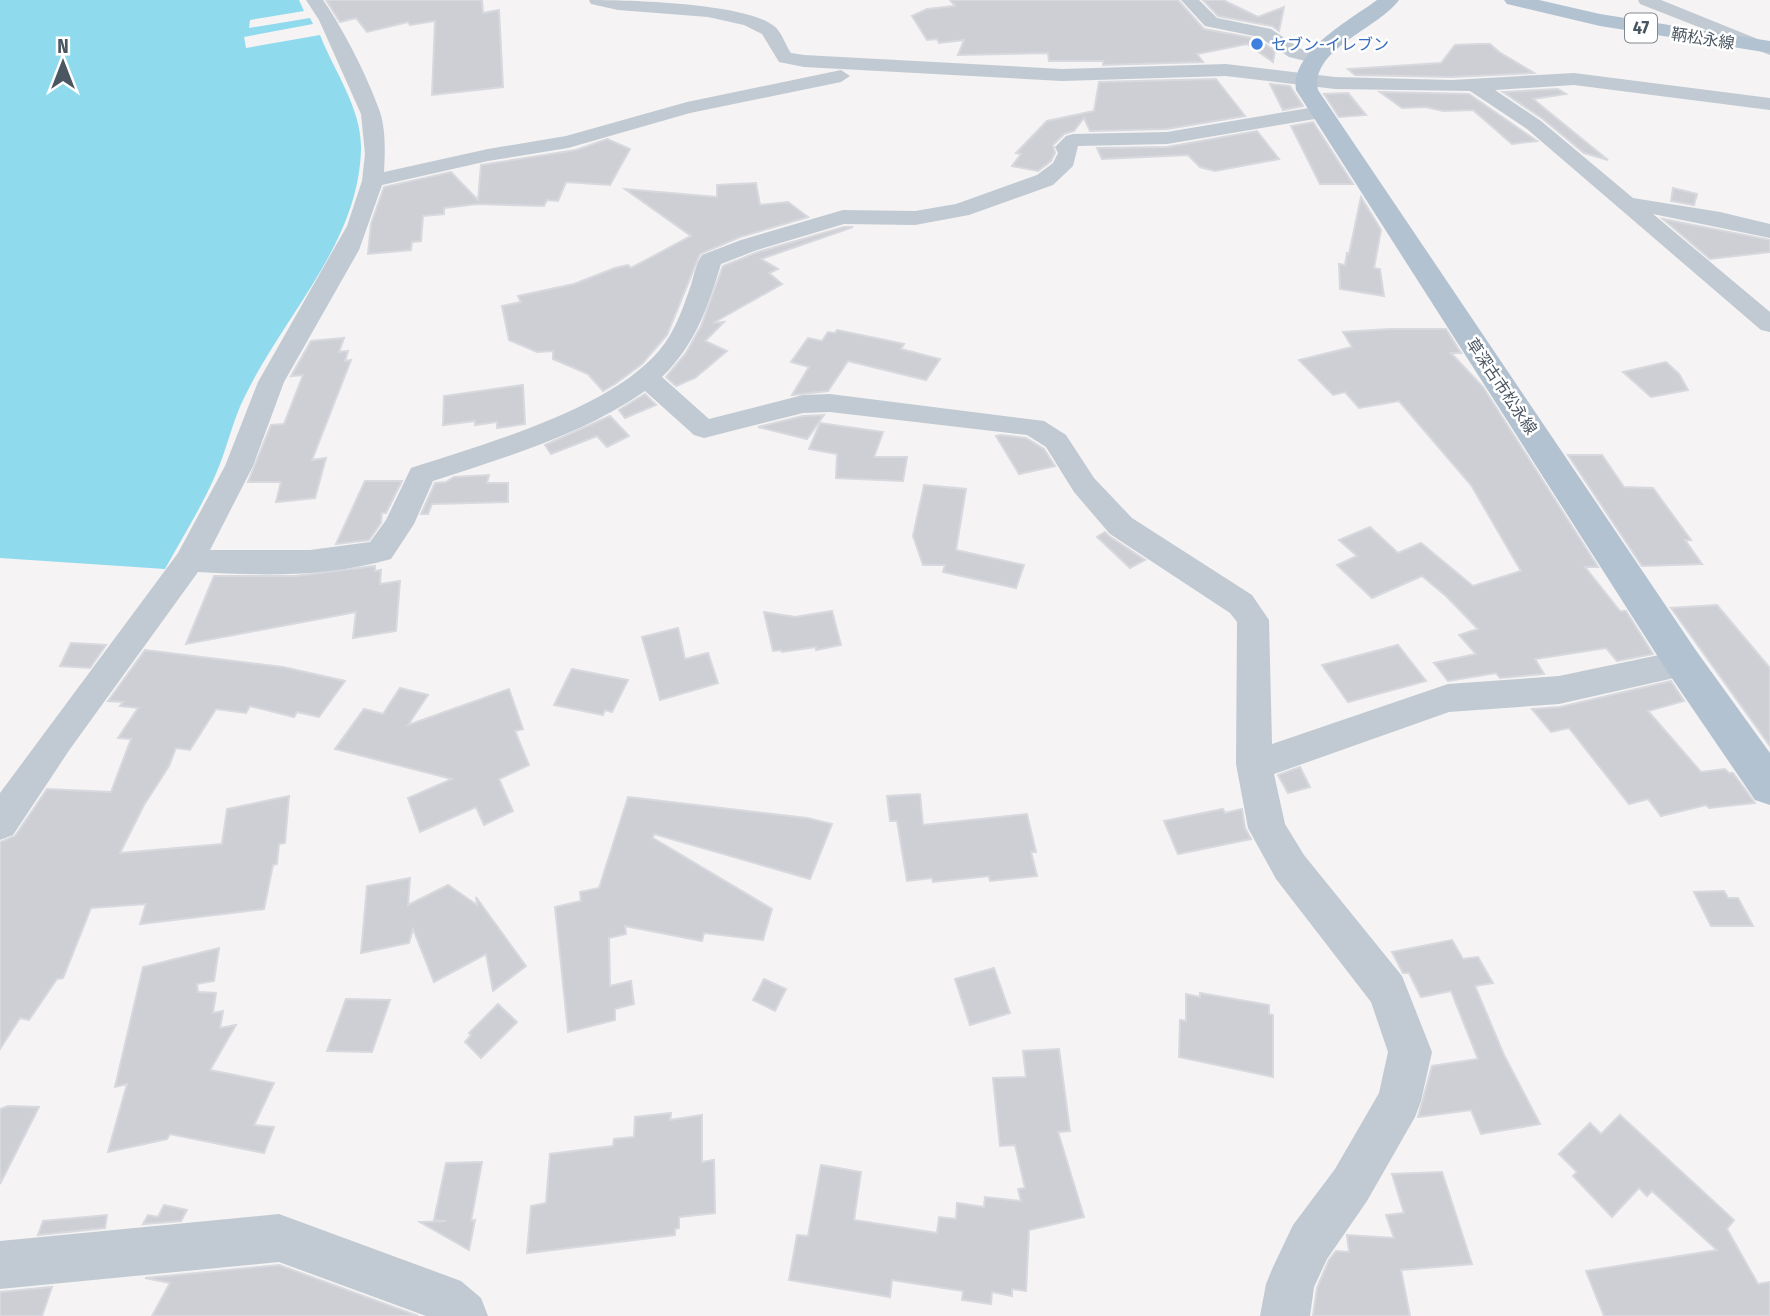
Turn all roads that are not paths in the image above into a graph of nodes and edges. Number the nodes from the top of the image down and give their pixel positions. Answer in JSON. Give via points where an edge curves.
{"nodes":[{"id":1,"x":314,"y":0,"type":"edge"},
{"id":2,"x":597,"y":0,"type":"edge"},
{"id":3,"x":1189,"y":0,"type":"edge"},
{"id":4,"x":1389,"y":0,"type":"edge"},
{"id":5,"x":1514,"y":0,"type":"edge"},
{"id":6,"x":1646,"y":0,"type":"edge"},
{"id":7,"x":1767,"y":48,"type":"edge"},
{"id":8,"x":918,"y":68,"type":"junction"},
{"id":9,"x":1309,"y":68,"type":"junction"},
{"id":10,"x":1475,"y":86,"type":"junction"},
{"id":11,"x":1770,"y":104,"type":"edge"},
{"id":12,"x":1321,"y":112,"type":"junction"},
{"id":13,"x":373,"y":181,"type":"junction"},
{"id":14,"x":1626,"y":204,"type":"junction"},
{"id":15,"x":1770,"y":231,"type":"edge"},
{"id":16,"x":1770,"y":325,"type":"edge"},
{"id":17,"x":645,"y":376,"type":"junction"},
{"id":18,"x":190,"y":560,"type":"junction"},
{"id":19,"x":1683,"y":663,"type":"junction"},
{"id":20,"x":1254,"y":764,"type":"junction"},
{"id":21,"x":1770,"y":787,"type":"edge"},
{"id":22,"x":0,"y":823,"type":"edge"},
{"id":23,"x":0,"y":1265,"type":"edge"},
{"id":24,"x":463,"y":1316,"type":"edge"},
{"id":25,"x":1285,"y":1316,"type":"edge"}],
"edges":[{"from":1,"to":13,"type":"street","via":[[328,20],[371,114]]},
{"from":2,"to":8,"type":"street","via":[[627,5],[717,5],[757,21],[770,32],[785,58]]},
{"from":3,"to":9,"type":"street","via":[[1211,22],[1265,33]]},
{"from":4,"to":9,"type":"main road"},
{"from":5,"to":7,"type":"main road","name":"鞆松永線","number":"47","via":[[1600,20]]},
{"from":6,"to":7,"type":"street"},
{"from":8,"to":9,"type":"street","via":[[1062,75]]},
{"from":8,"to":13,"type":"street","via":[[765,90],[568,142]]},
{"from":9,"to":10,"type":"street","via":[[1335,83]]},
{"from":9,"to":12,"type":"main road","name":"草深古市松永線","via":[[1307,90]]},
{"from":10,"to":11,"type":"street","via":[[1574,79]]},
{"from":10,"to":14,"type":"street","via":[[1525,118]]},
{"from":12,"to":17,"type":"street","via":[[1167,138],[1073,140],[1065,147],[1068,153],[1062,166],[1045,180],[961,210],[915,218],[843,217],[710,260],[684,334],[666,359]]},
{"from":12,"to":19,"type":"main road","name":"草深古市松永線"},
{"from":13,"to":18,"type":"street","via":[[347,250],[271,382],[239,466]]},
{"from":14,"to":15,"type":"street"},
{"from":14,"to":16,"type":"street"},
{"from":17,"to":18,"type":"street","via":[[579,417],[421,475],[399,524],[380,551],[273,564]]},
{"from":17,"to":20,"type":"street","via":[[704,429],[803,404],[830,403],[1034,427],[1056,441],[1084,485],[1121,526],[1241,604],[1253,620]]},
{"from":18,"to":22,"type":"street"},
{"from":19,"to":20,"type":"street","via":[[1559,690],[1448,698]]},
{"from":19,"to":21,"type":"main road","name":"草深古市松永線"},
{"from":20,"to":25,"type":"street","via":[[1267,828],[1290,867],[1387,990],[1410,1052],[1399,1101],[1351,1185],[1310,1242],[1290,1284]]},
{"from":23,"to":24,"type":"street","via":[[279,1238],[444,1298]]}]}
